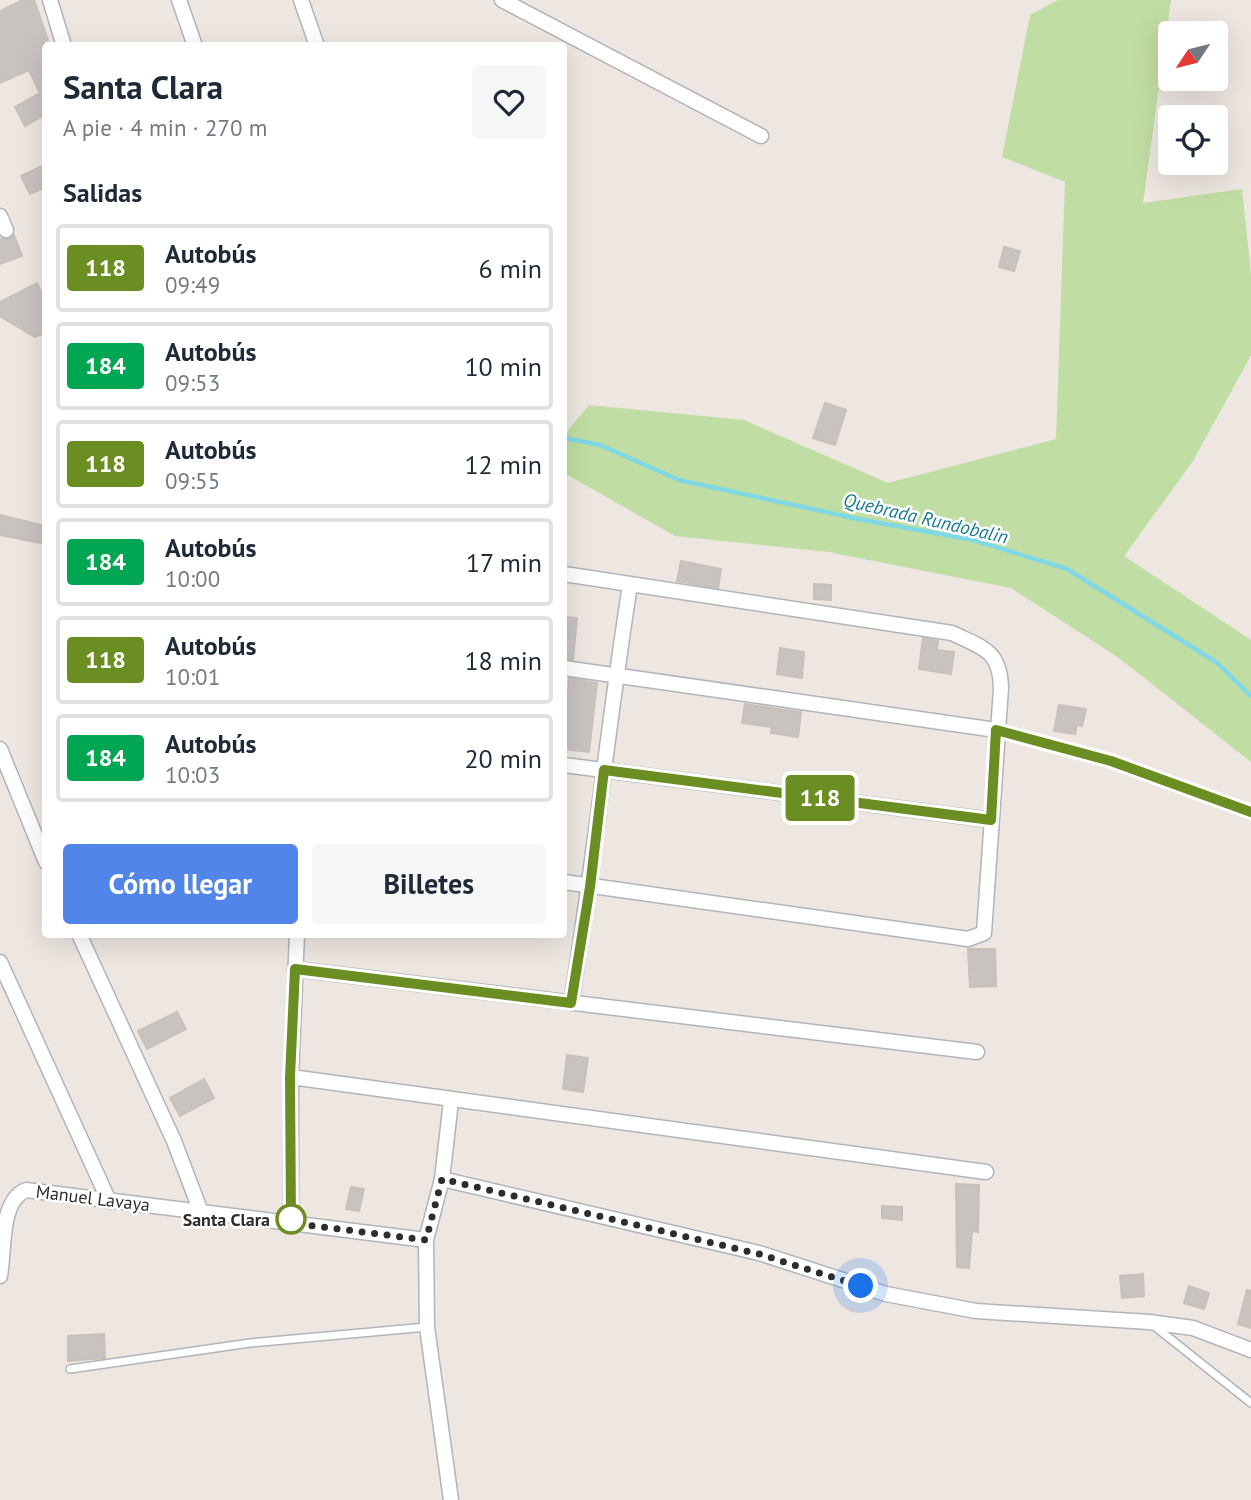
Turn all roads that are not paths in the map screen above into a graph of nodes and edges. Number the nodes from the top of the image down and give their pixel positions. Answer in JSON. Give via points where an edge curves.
{"nodes":[{"id":1,"x":50,"y":0,"type":"edge"},
{"id":2,"x":179,"y":0,"type":"edge"},
{"id":3,"x":301,"y":0,"type":"edge"},
{"id":4,"x":502,"y":0,"type":"edge"},
{"id":5,"x":63,"y":42,"type":"edge"},
{"id":6,"x":194,"y":42,"type":"edge"},
{"id":7,"x":316,"y":42,"type":"edge"},
{"id":8,"x":761,"y":136,"type":"dead end"},
{"id":9,"x":0,"y":216,"type":"edge"},
{"id":10,"x":6,"y":230,"type":"dead end"},
{"id":11,"x":567,"y":574,"type":"edge"},
{"id":12,"x":630,"y":585,"type":"junction"},
{"id":13,"x":567,"y":668,"type":"edge"},
{"id":14,"x":616,"y":674,"type":"junction"},
{"id":15,"x":996,"y":730,"type":"junction"},
{"id":16,"x":0,"y":749,"type":"edge"},
{"id":17,"x":567,"y":765,"type":"edge"},
{"id":18,"x":604,"y":770,"type":"junction"},
{"id":19,"x":1251,"y":812,"type":"edge"},
{"id":20,"x":991,"y":820,"type":"junction"},
{"id":21,"x":42,"y":852,"type":"edge"},
{"id":22,"x":567,"y":883,"type":"edge"},
{"id":23,"x":590,"y":887,"type":"junction"},
{"id":24,"x":81,"y":938,"type":"edge"},
{"id":25,"x":297,"y":938,"type":"edge"},
{"id":26,"x":0,"y":962,"type":"edge"},
{"id":27,"x":295,"y":969,"type":"junction"},
{"id":28,"x":571,"y":1003,"type":"junction"},
{"id":29,"x":977,"y":1052,"type":"dead end"},
{"id":30,"x":290,"y":1077,"type":"junction"},
{"id":31,"x":451,"y":1101,"type":"junction"},
{"id":32,"x":986,"y":1172,"type":"dead end"},
{"id":33,"x":442,"y":1179,"type":"junction"},
{"id":34,"x":109,"y":1200,"type":"junction"},
{"id":35,"x":201,"y":1212,"type":"junction"},
{"id":36,"x":291,"y":1223,"type":"junction"},
{"id":37,"x":426,"y":1240,"type":"junction"},
{"id":38,"x":0,"y":1276,"type":"edge"},
{"id":39,"x":1149,"y":1322,"type":"junction"},
{"id":40,"x":427,"y":1327,"type":"junction"},
{"id":41,"x":1251,"y":1350,"type":"edge"},
{"id":42,"x":70,"y":1369,"type":"dead end"},
{"id":43,"x":1251,"y":1403,"type":"edge"},
{"id":44,"x":452,"y":1500,"type":"edge"}],
"edges":[{"from":1,"to":5,"type":"street"},
{"from":2,"to":6,"type":"street"},
{"from":3,"to":7,"type":"street"},
{"from":4,"to":8,"type":"street"},
{"from":9,"to":10,"type":"street"},
{"from":11,"to":12,"type":"street"},
{"from":12,"to":14,"type":"street"},
{"from":12,"to":15,"type":"street","via":[[952,633],[984,648],[1001,667]]},
{"from":13,"to":14,"type":"street"},
{"from":14,"to":15,"type":"street"},
{"from":14,"to":18,"type":"street"},
{"from":15,"to":19,"type":"lane","via":[[1111,761]]},
{"from":15,"to":20,"type":"street"},
{"from":16,"to":21,"type":"street"},
{"from":17,"to":18,"type":"street"},
{"from":18,"to":20,"type":"street"},
{"from":18,"to":23,"type":"street"},
{"from":20,"to":23,"type":"street","via":[[987,918],[984,933],[968,939]]},
{"from":22,"to":23,"type":"street"},
{"from":23,"to":28,"type":"street"},
{"from":24,"to":35,"type":"street","via":[[174,1141]]},
{"from":25,"to":27,"type":"street"},
{"from":26,"to":34,"type":"street"},
{"from":27,"to":28,"type":"street"},
{"from":27,"to":30,"type":"street"},
{"from":28,"to":29,"type":"street"},
{"from":30,"to":31,"type":"street"},
{"from":30,"to":36,"type":"street"},
{"from":31,"to":32,"type":"street"},
{"from":31,"to":33,"type":"street"},
{"from":33,"to":37,"type":"street"},
{"from":33,"to":39,"type":"street","via":[[759,1254],[886,1294],[976,1311]]},
{"from":34,"to":35,"type":"street","name":"Manuel Lavaya"},
{"from":34,"to":38,"type":"street","name":"Manuel Lavaya","via":[[26,1189],[13,1194],[4,1205]]},
{"from":35,"to":36,"type":"street","name":"Manuel Lavaya"},
{"from":36,"to":37,"type":"street","name":"Manuel Lavaya"},
{"from":37,"to":40,"type":"street"},
{"from":39,"to":41,"type":"street","via":[[1193,1328]]},
{"from":39,"to":43,"type":"lane"},
{"from":40,"to":42,"type":"lane","via":[[250,1343]]},
{"from":40,"to":44,"type":"street"}]}
